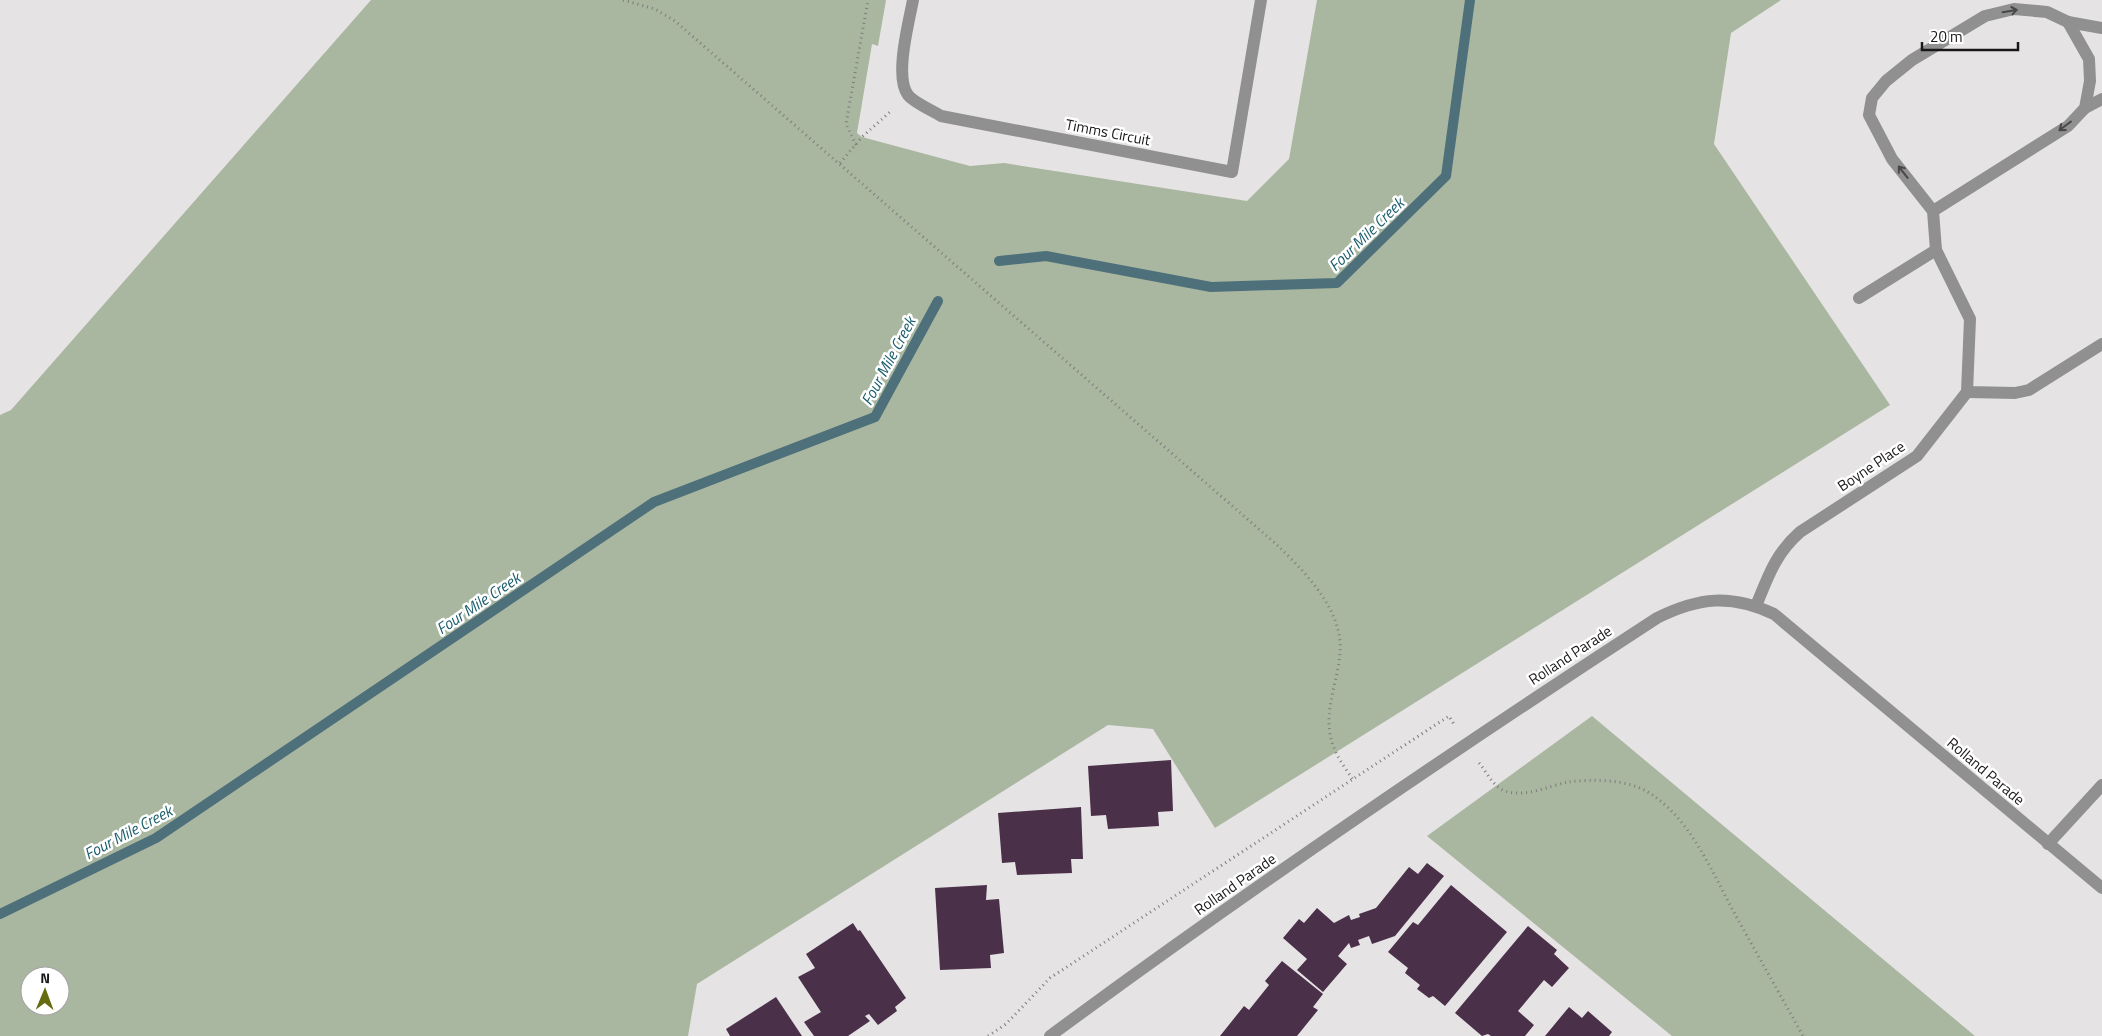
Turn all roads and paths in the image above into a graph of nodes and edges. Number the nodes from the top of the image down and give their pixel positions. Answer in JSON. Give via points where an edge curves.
{"nodes":[{"id":1,"x":623,"y":0,"type":"edge"},
{"id":2,"x":868,"y":0,"type":"edge"},
{"id":3,"x":913,"y":0,"type":"edge"},
{"id":4,"x":1261,"y":0,"type":"edge"},
{"id":5,"x":2068,"y":22,"type":"junction"},
{"id":6,"x":2102,"y":28,"type":"edge"},
{"id":7,"x":908,"y":95,"type":"junction"},
{"id":8,"x":2102,"y":99,"type":"edge"},
{"id":9,"x":2085,"y":108,"type":"junction"},
{"id":10,"x":856,"y":145,"type":"junction"},
{"id":11,"x":840,"y":164,"type":"junction"},
{"id":12,"x":1934,"y":211,"type":"junction"},
{"id":13,"x":1936,"y":250,"type":"junction"},
{"id":14,"x":1859,"y":298,"type":"dead end"},
{"id":15,"x":2102,"y":344,"type":"edge"},
{"id":16,"x":1967,"y":392,"type":"junction"},
{"id":17,"x":1756,"y":606,"type":"junction"},
{"id":18,"x":1466,"y":742,"type":"junction"},
{"id":19,"x":1354,"y":780,"type":"junction"},
{"id":20,"x":2102,"y":785,"type":"edge"},
{"id":21,"x":2048,"y":844,"type":"junction"},
{"id":22,"x":2102,"y":888,"type":"edge"},
{"id":23,"x":988,"y":1036,"type":"edge"},
{"id":24,"x":1050,"y":1036,"type":"edge"},
{"id":25,"x":1803,"y":1036,"type":"edge"}],
"edges":[{"from":1,"to":11,"type":"path","via":[[655,9],[675,21]]},
{"from":2,"to":10,"type":"path","via":[[846,124]]},
{"from":3,"to":7,"type":"street","via":[[902,63]]},
{"from":4,"to":7,"type":"street","name":"Timms Circuit","via":[[1232,172],[941,116]]},
{"from":5,"to":6,"type":"street"},
{"from":5,"to":9,"type":"street","via":[[2089,59],[2090,81]]},
{"from":12,"to":5,"type":"street","one_way":true,"via":[[1892,158],[1869,115],[1872,98],[1886,81],[1912,60],[1985,16],[2014,9],[2047,12]]},
{"from":7,"to":10,"type":"path"},
{"from":8,"to":9,"type":"street"},
{"from":9,"to":12,"type":"street","one_way":true,"via":[[2068,126]]},
{"from":10,"to":11,"type":"path"},
{"from":11,"to":19,"type":"path","via":[[1298,565],[1331,613],[1338,632],[1338,662],[1328,718],[1334,748]]},
{"from":12,"to":13,"type":"street"},
{"from":13,"to":14,"type":"street"},
{"from":13,"to":16,"type":"street","via":[[1970,319]]},
{"from":15,"to":16,"type":"street","via":[[2029,390],[2016,393]]},
{"from":16,"to":17,"type":"street","name":"Boyne Place","via":[[1917,456],[1786,544],[1776,558]]},
{"from":17,"to":18,"type":"street","name":"Rolland Parade","via":[[1727,600],[1681,606],[1657,618]]},
{"from":17,"to":21,"type":"street","name":"Rolland Parade","via":[[1774,614]]},
{"from":18,"to":19,"type":"path","via":[[1449,716]]},
{"from":18,"to":24,"type":"street","name":"Rolland Parade"},
{"from":18,"to":25,"type":"path","via":[[1494,783],[1502,789],[1528,792],[1567,782],[1607,781],[1645,791],[1661,802],[1690,833]]},
{"from":19,"to":23,"type":"path","via":[[1050,978],[1006,1024]]},
{"from":20,"to":21,"type":"street"},
{"from":21,"to":22,"type":"street","name":"Rolland Parade"}]}
